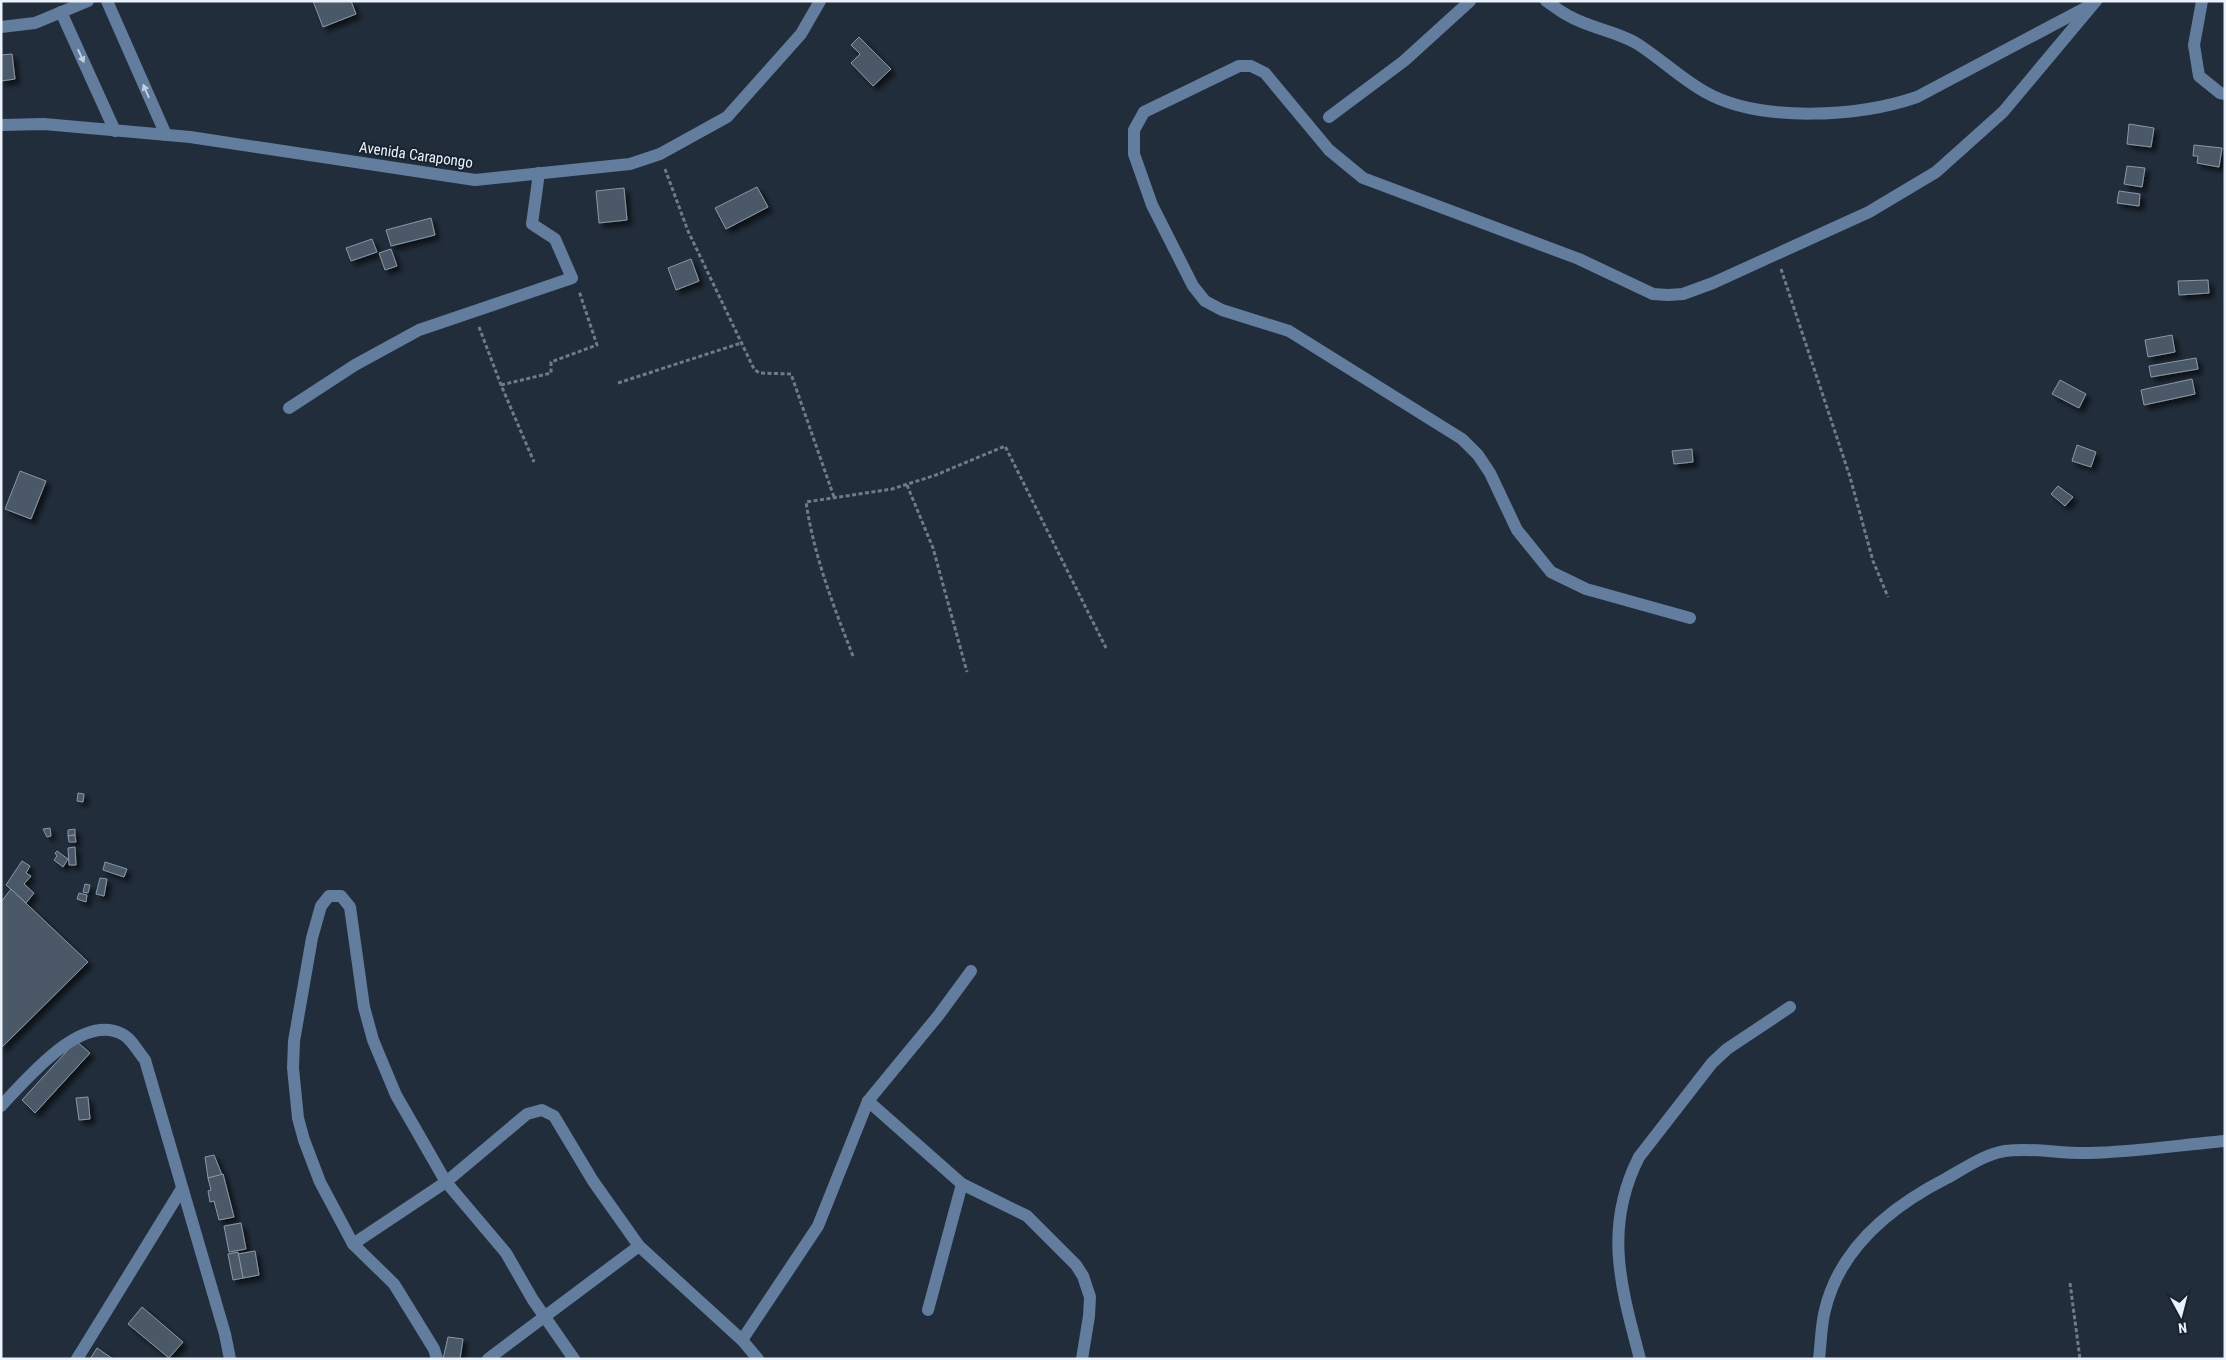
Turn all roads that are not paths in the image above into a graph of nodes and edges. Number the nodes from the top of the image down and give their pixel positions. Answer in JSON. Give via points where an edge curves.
{"nodes":[{"id":1,"x":88,"y":1,"type":"edge"},
{"id":2,"x":107,"y":1,"type":"edge"},
{"id":3,"x":820,"y":1,"type":"edge"},
{"id":4,"x":1470,"y":1,"type":"edge"},
{"id":5,"x":1546,"y":1,"type":"edge"},
{"id":6,"x":2095,"y":2,"type":"edge"},
{"id":7,"x":2200,"y":3,"type":"edge"},
{"id":8,"x":61,"y":12,"type":"junction"},
{"id":9,"x":1,"y":27,"type":"edge"},
{"id":10,"x":2225,"y":94,"type":"edge"},
{"id":11,"x":1329,"y":117,"type":"dead end"},
{"id":12,"x":1,"y":125,"type":"edge"},
{"id":13,"x":115,"y":131,"type":"junction"},
{"id":14,"x":166,"y":135,"type":"junction"},
{"id":15,"x":539,"y":174,"type":"junction"},
{"id":16,"x":289,"y":408,"type":"dead end"},
{"id":17,"x":1690,"y":618,"type":"dead end"},
{"id":18,"x":972,"y":971,"type":"dead end"},
{"id":19,"x":1790,"y":1007,"type":"dead end"},
{"id":20,"x":868,"y":1100,"type":"junction"},
{"id":21,"x":1,"y":1106,"type":"edge"},
{"id":22,"x":2225,"y":1141,"type":"edge"},
{"id":23,"x":446,"y":1182,"type":"junction"},
{"id":24,"x":962,"y":1184,"type":"junction"},
{"id":25,"x":181,"y":1190,"type":"junction"},
{"id":26,"x":353,"y":1244,"type":"junction"},
{"id":27,"x":639,"y":1246,"type":"junction"},
{"id":28,"x":928,"y":1310,"type":"dead end"},
{"id":29,"x":545,"y":1318,"type":"junction"},
{"id":30,"x":742,"y":1340,"type":"junction"},
{"id":31,"x":77,"y":1359,"type":"edge"},
{"id":32,"x":230,"y":1359,"type":"edge"},
{"id":33,"x":437,"y":1359,"type":"edge"},
{"id":34,"x":488,"y":1359,"type":"edge"},
{"id":35,"x":574,"y":1359,"type":"edge"},
{"id":36,"x":758,"y":1359,"type":"edge"},
{"id":37,"x":1082,"y":1359,"type":"edge"},
{"id":38,"x":1640,"y":1359,"type":"edge"},
{"id":39,"x":1819,"y":1359,"type":"edge"}],
"edges":[{"from":1,"to":8,"type":"street"},
{"from":14,"to":2,"type":"street","one_way":true},
{"from":3,"to":15,"type":"street","name":"Avenida Carapongo","via":[[801,34],[727,117],[660,154],[630,164]]},
{"from":4,"to":11,"type":"street","via":[[1404,61]]},
{"from":5,"to":6,"type":"street","via":[[1569,16],[1634,42],[1705,92],[1759,110],[1815,114],[1871,109],[1917,97]]},
{"from":6,"to":17,"type":"street","via":[[2003,112],[1936,172],[1869,212],[1683,294],[1653,294],[1579,259],[1363,178],[1329,150],[1265,73],[1251,66],[1240,66],[1144,112],[1134,130],[1134,154],[1160,222],[1193,286],[1205,301],[1222,310],[1289,331],[1462,439],[1490,473],[1517,530],[1551,572],[1586,589]]},
{"from":7,"to":10,"type":"street","via":[[2194,45],[2199,76]]},
{"from":8,"to":9,"type":"street","via":[[35,23]]},
{"from":8,"to":13,"type":"street","one_way":true},
{"from":12,"to":13,"type":"street","name":"Avenida Carapongo","via":[[44,124]]},
{"from":13,"to":14,"type":"street","name":"Avenida Carapongo"},
{"from":14,"to":15,"type":"street","name":"Avenida Carapongo","via":[[475,180]]},
{"from":15,"to":16,"type":"street","via":[[532,224],[555,239],[572,278],[420,330],[356,365]]},
{"from":18,"to":20,"type":"street"},
{"from":19,"to":38,"type":"street","via":[[1727,1049],[1712,1063],[1632,1170],[1622,1198],[1618,1240],[1621,1288]]},
{"from":20,"to":24,"type":"street"},
{"from":20,"to":30,"type":"street","via":[[818,1226]]},
{"from":21,"to":25,"type":"street","via":[[48,1058],[74,1037],[105,1030],[123,1034],[144,1060]]},
{"from":22,"to":39,"type":"street","via":[[2100,1153],[2004,1151],[1915,1194],[1882,1219],[1852,1250],[1840,1269],[1824,1311]]},
{"from":23,"to":26,"type":"street"},
{"from":23,"to":26,"type":"street","via":[[396,1095],[374,1040],[364,1007],[350,907],[341,896],[329,896],[321,906],[303,976],[294,1041],[295,1096],[311,1161]]},
{"from":23,"to":27,"type":"street","via":[[527,1114],[537,1110],[548,1112],[554,1116]]},
{"from":23,"to":29,"type":"street","via":[[506,1253]]},
{"from":24,"to":28,"type":"street"},
{"from":24,"to":37,"type":"street","via":[[1027,1216],[1076,1265],[1088,1288],[1090,1307]]},
{"from":25,"to":31,"type":"street"},
{"from":25,"to":32,"type":"street"},
{"from":26,"to":33,"type":"street","via":[[394,1284]]},
{"from":27,"to":29,"type":"street"},
{"from":27,"to":30,"type":"street"},
{"from":29,"to":34,"type":"street"},
{"from":29,"to":35,"type":"street"},
{"from":30,"to":36,"type":"street"}]}
